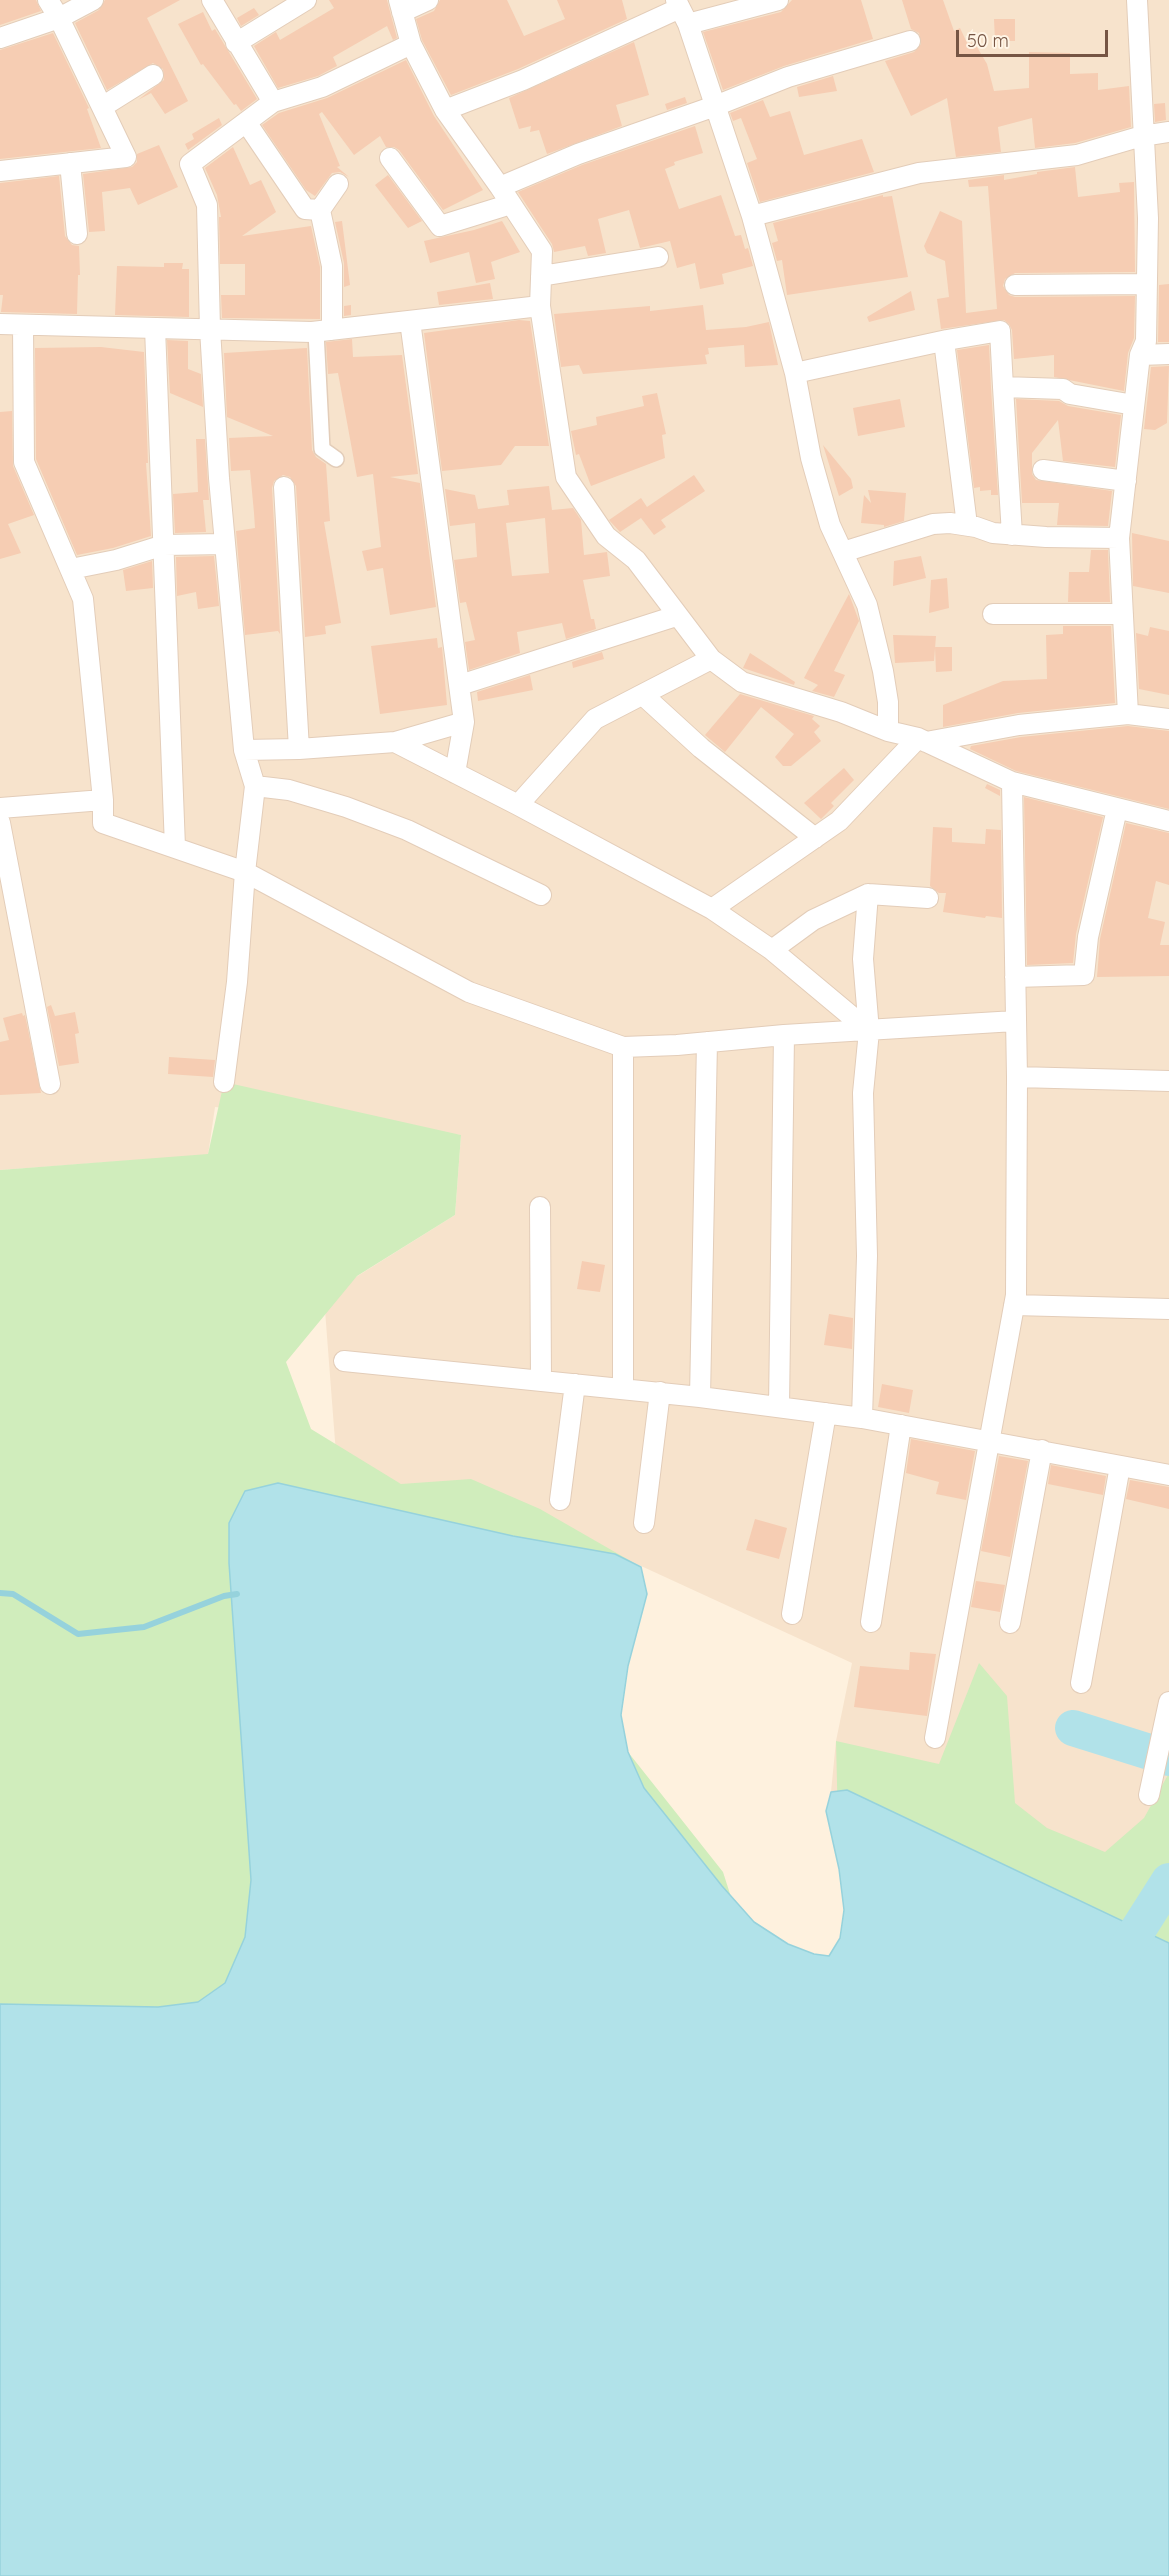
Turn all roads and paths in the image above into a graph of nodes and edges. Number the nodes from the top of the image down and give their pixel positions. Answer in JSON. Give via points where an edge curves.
{"nodes":[{"id":1,"x":48,"y":0,"type":"edge"},
{"id":2,"x":93,"y":0,"type":"edge"},
{"id":3,"x":212,"y":0,"type":"edge"},
{"id":4,"x":306,"y":0,"type":"edge"},
{"id":5,"x":428,"y":0,"type":"edge"},
{"id":6,"x":1137,"y":0,"type":"edge"},
{"id":7,"x":765,"y":2,"type":"edge"},
{"id":8,"x":401,"y":6,"type":"edge"},
{"id":9,"x":681,"y":11,"type":"edge"},
{"id":10,"x":59,"y":18,"type":"junction"},
{"id":11,"x":0,"y":38,"type":"edge"},
{"id":12,"x":910,"y":41,"type":"dead end"},
{"id":13,"x":236,"y":42,"type":"junction"},
{"id":14,"x":411,"y":44,"type":"junction"},
{"id":15,"x":153,"y":75,"type":"dead end"},
{"id":16,"x":273,"y":102,"type":"junction"},
{"id":17,"x":715,"y":106,"type":"junction"},
{"id":18,"x":102,"y":107,"type":"junction"},
{"id":19,"x":445,"y":110,"type":"junction"},
{"id":20,"x":246,"y":122,"type":"junction"},
{"id":21,"x":1169,"y":132,"type":"edge"},
{"id":22,"x":1142,"y":136,"type":"junction"},
{"id":23,"x":390,"y":158,"type":"dead end"},
{"id":24,"x":70,"y":163,"type":"junction"},
{"id":25,"x":0,"y":171,"type":"edge"},
{"id":26,"x":338,"y":184,"type":"dead end"},
{"id":27,"x":500,"y":187,"type":"junction"},
{"id":28,"x":511,"y":204,"type":"junction"},
{"id":29,"x":320,"y":210,"type":"junction"},
{"id":30,"x":752,"y":216,"type":"junction"},
{"id":31,"x":77,"y":234,"type":"dead end"},
{"id":32,"x":658,"y":257,"type":"dead end"},
{"id":33,"x":541,"y":276,"type":"junction"},
{"id":34,"x":1146,"y":284,"type":"junction"},
{"id":35,"x":1015,"y":285,"type":"dead end"},
{"id":36,"x":540,"y":306,"type":"junction"},
{"id":37,"x":410,"y":321,"type":"junction"},
{"id":38,"x":0,"y":324,"type":"edge"},
{"id":39,"x":23,"y":325,"type":"junction"},
{"id":40,"x":155,"y":328,"type":"junction"},
{"id":41,"x":210,"y":329,"type":"junction"},
{"id":42,"x":324,"y":331,"type":"junction"},
{"id":43,"x":944,"y":340,"type":"junction"},
{"id":44,"x":1169,"y":354,"type":"edge"},
{"id":45,"x":1140,"y":355,"type":"junction"},
{"id":46,"x":795,"y":373,"type":"junction"},
{"id":47,"x":1003,"y":387,"type":"junction"},
{"id":48,"x":1134,"y":405,"type":"junction"},
{"id":49,"x":336,"y":459,"type":"dead end"},
{"id":50,"x":1043,"y":470,"type":"dead end"},
{"id":51,"x":1126,"y":481,"type":"junction"},
{"id":52,"x":284,"y":487,"type":"dead end"},
{"id":53,"x":967,"y":525,"type":"junction"},
{"id":54,"x":1012,"y":535,"type":"junction"},
{"id":55,"x":1119,"y":538,"type":"junction"},
{"id":56,"x":225,"y":544,"type":"junction"},
{"id":57,"x":164,"y":545,"type":"junction"},
{"id":58,"x":843,"y":552,"type":"junction"},
{"id":59,"x":71,"y":569,"type":"junction"},
{"id":60,"x":993,"y":614,"type":"dead end"},
{"id":61,"x":1123,"y":614,"type":"junction"},
{"id":62,"x":676,"y":616,"type":"junction"},
{"id":63,"x":711,"y":659,"type":"junction"},
{"id":64,"x":460,"y":685,"type":"junction"},
{"id":65,"x":643,"y":695,"type":"junction"},
{"id":66,"x":1128,"y":714,"type":"junction"},
{"id":67,"x":1169,"y":719,"type":"edge"},
{"id":68,"x":464,"y":722,"type":"junction"},
{"id":69,"x":888,"y":732,"type":"junction"},
{"id":70,"x":922,"y":740,"type":"junction"},
{"id":71,"x":395,"y":742,"type":"junction"},
{"id":72,"x":299,"y":749,"type":"junction"},
{"id":73,"x":244,"y":750,"type":"junction"},
{"id":74,"x":455,"y":772,"type":"junction"},
{"id":75,"x":1012,"y":782,"type":"junction"},
{"id":76,"x":255,"y":786,"type":"junction"},
{"id":77,"x":103,"y":800,"type":"junction"},
{"id":78,"x":518,"y":805,"type":"junction"},
{"id":79,"x":0,"y":808,"type":"edge"},
{"id":80,"x":1117,"y":809,"type":"junction"},
{"id":81,"x":1169,"y":821,"type":"edge"},
{"id":82,"x":0,"y":823,"type":"edge"},
{"id":83,"x":815,"y":838,"type":"junction"},
{"id":84,"x":175,"y":847,"type":"junction"},
{"id":85,"x":4,"y":866,"type":"edge"},
{"id":86,"x":245,"y":872,"type":"junction"},
{"id":87,"x":868,"y":894,"type":"junction"},
{"id":88,"x":541,"y":895,"type":"dead end"},
{"id":89,"x":928,"y":898,"type":"dead end"},
{"id":90,"x":712,"y":909,"type":"junction"},
{"id":91,"x":772,"y":950,"type":"junction"},
{"id":92,"x":1015,"y":977,"type":"junction"},
{"id":93,"x":1015,"y":1021,"type":"junction"},
{"id":94,"x":869,"y":1031,"type":"junction"},
{"id":95,"x":784,"y":1035,"type":"junction"},
{"id":96,"x":707,"y":1042,"type":"junction"},
{"id":97,"x":623,"y":1047,"type":"junction"},
{"id":98,"x":1017,"y":1077,"type":"junction"},
{"id":99,"x":1169,"y":1081,"type":"edge"},
{"id":100,"x":224,"y":1082,"type":"dead end"},
{"id":101,"x":50,"y":1084,"type":"dead end"},
{"id":102,"x":540,"y":1207,"type":"dead end"},
{"id":103,"x":1014,"y":1305,"type":"junction"},
{"id":104,"x":1169,"y":1308,"type":"edge"},
{"id":105,"x":344,"y":1361,"type":"dead end"},
{"id":106,"x":541,"y":1381,"type":"junction"},
{"id":107,"x":575,"y":1384,"type":"junction"},
{"id":108,"x":623,"y":1389,"type":"junction"},
{"id":109,"x":660,"y":1392,"type":"junction"},
{"id":110,"x":700,"y":1397,"type":"junction"},
{"id":111,"x":779,"y":1407,"type":"junction"},
{"id":112,"x":826,"y":1413,"type":"junction"},
{"id":113,"x":862,"y":1418,"type":"junction"},
{"id":114,"x":901,"y":1425,"type":"junction"},
{"id":115,"x":989,"y":1441,"type":"junction"},
{"id":116,"x":1042,"y":1450,"type":"junction"},
{"id":117,"x":1120,"y":1466,"type":"junction"},
{"id":118,"x":1169,"y":1474,"type":"edge"},
{"id":119,"x":560,"y":1500,"type":"dead end"},
{"id":120,"x":644,"y":1523,"type":"dead end"},
{"id":121,"x":792,"y":1614,"type":"dead end"},
{"id":122,"x":871,"y":1622,"type":"dead end"},
{"id":123,"x":1010,"y":1623,"type":"dead end"},
{"id":124,"x":1081,"y":1683,"type":"dead end"},
{"id":125,"x":1169,"y":1701,"type":"edge"},
{"id":126,"x":935,"y":1738,"type":"dead end"},
{"id":127,"x":1149,"y":1795,"type":"dead end"}],
"edges":[{"from":1,"to":10,"type":"street"},
{"from":2,"to":10,"type":"street"},
{"from":3,"to":13,"type":"street"},
{"from":4,"to":13,"type":"street"},
{"from":5,"to":8,"type":"street"},
{"from":6,"to":22,"type":"street"},
{"from":7,"to":9,"type":"street"},
{"from":8,"to":14,"type":"street"},
{"from":9,"to":17,"type":"street"},
{"from":9,"to":19,"type":"street"},
{"from":10,"to":11,"type":"street"},
{"from":10,"to":18,"type":"street"},
{"from":12,"to":17,"type":"street","via":[[788,77]]},
{"from":13,"to":16,"type":"street"},
{"from":14,"to":16,"type":"street","via":[[322,87]]},
{"from":14,"to":19,"type":"street"},
{"from":15,"to":18,"type":"street"},
{"from":16,"to":20,"type":"street"},
{"from":17,"to":27,"type":"street","via":[[578,154]]},
{"from":17,"to":30,"type":"street"},
{"from":18,"to":24,"type":"street","via":[[126,157]]},
{"from":19,"to":27,"type":"street"},
{"from":20,"to":29,"type":"street","via":[[305,209]]},
{"from":20,"to":41,"type":"street","via":[[190,164],[207,205]]},
{"from":21,"to":22,"type":"street"},
{"from":22,"to":30,"type":"street","via":[[1077,154],[919,173]]},
{"from":22,"to":34,"type":"street","via":[[1148,218]]},
{"from":23,"to":28,"type":"street","via":[[440,226]]},
{"from":24,"to":25,"type":"street"},
{"from":24,"to":31,"type":"street"},
{"from":26,"to":29,"type":"street"},
{"from":27,"to":28,"type":"street"},
{"from":28,"to":33,"type":"street","via":[[542,251]]},
{"from":29,"to":42,"type":"street","via":[[332,266]]},
{"from":30,"to":46,"type":"street"},
{"from":32,"to":33,"type":"street"},
{"from":33,"to":36,"type":"street"},
{"from":34,"to":35,"type":"street"},
{"from":34,"to":45,"type":"street","via":[[1146,341]]},
{"from":36,"to":37,"type":"street"},
{"from":36,"to":62,"type":"street","via":[[566,477],[606,536],[636,560]]},
{"from":37,"to":42,"type":"street"},
{"from":37,"to":64,"type":"street"},
{"from":38,"to":39,"type":"street"},
{"from":39,"to":40,"type":"street"},
{"from":39,"to":59,"type":"street","via":[[24,462]]},
{"from":40,"to":41,"type":"street"},
{"from":40,"to":57,"type":"street"},
{"from":41,"to":42,"type":"street"},
{"from":41,"to":56,"type":"street"},
{"from":42,"to":49,"type":"street","via":[[321,449]]},
{"from":43,"to":46,"type":"street"},
{"from":43,"to":47,"type":"street","via":[[1000,331]]},
{"from":43,"to":53,"type":"street"},
{"from":44,"to":45,"type":"street"},
{"from":45,"to":48,"type":"street"},
{"from":46,"to":58,"type":"street","via":[[811,458],[830,525]]},
{"from":47,"to":48,"type":"street","via":[[1063,389],[1070,394]]},
{"from":47,"to":54,"type":"street"},
{"from":48,"to":51,"type":"street"},
{"from":50,"to":51,"type":"street"},
{"from":51,"to":55,"type":"street"},
{"from":52,"to":72,"type":"street"},
{"from":53,"to":54,"type":"street"},
{"from":53,"to":58,"type":"street","via":[[933,524]]},
{"from":54,"to":55,"type":"street"},
{"from":55,"to":61,"type":"street"},
{"from":56,"to":57,"type":"street"},
{"from":56,"to":73,"type":"street"},
{"from":57,"to":59,"type":"street"},
{"from":57,"to":84,"type":"street"},
{"from":58,"to":69,"type":"street","via":[[870,616],[888,702]]},
{"from":59,"to":77,"type":"street","via":[[84,599]]},
{"from":60,"to":61,"type":"street"},
{"from":61,"to":66,"type":"street"},
{"from":62,"to":63,"type":"street"},
{"from":62,"to":64,"type":"street"},
{"from":63,"to":65,"type":"street"},
{"from":63,"to":69,"type":"street","via":[[742,682],[841,712]]},
{"from":64,"to":68,"type":"street"},
{"from":65,"to":78,"type":"street","via":[[595,719]]},
{"from":65,"to":83,"type":"street","via":[[701,748]]},
{"from":66,"to":67,"type":"street"},
{"from":66,"to":70,"type":"street"},
{"from":68,"to":71,"type":"street"},
{"from":68,"to":74,"type":"street"},
{"from":69,"to":70,"type":"street"},
{"from":70,"to":75,"type":"street"},
{"from":70,"to":83,"type":"street"},
{"from":71,"to":72,"type":"street"},
{"from":71,"to":74,"type":"street"},
{"from":72,"to":73,"type":"street"},
{"from":73,"to":76,"type":"street"},
{"from":74,"to":78,"type":"street"},
{"from":75,"to":80,"type":"street"},
{"from":75,"to":92,"type":"street"},
{"from":76,"to":86,"type":"street"},
{"from":76,"to":88,"type":"street","via":[[289,790],[397,826]]},
{"from":77,"to":79,"type":"street"},
{"from":77,"to":84,"type":"street","via":[[104,824]]},
{"from":78,"to":90,"type":"street"},
{"from":80,"to":81,"type":"street"},
{"from":80,"to":92,"type":"street","via":[[1088,937],[1084,975]]},
{"from":82,"to":85,"type":"street"},
{"from":83,"to":90,"type":"street"},
{"from":84,"to":86,"type":"street"},
{"from":85,"to":101,"type":"street"},
{"from":86,"to":97,"type":"street","via":[[469,992]]},
{"from":86,"to":100,"type":"street"},
{"from":87,"to":89,"type":"street"},
{"from":87,"to":91,"type":"street","via":[[813,920]]},
{"from":87,"to":94,"type":"street","via":[[864,959]]},
{"from":90,"to":91,"type":"street"},
{"from":91,"to":94,"type":"street"},
{"from":92,"to":93,"type":"street"},
{"from":93,"to":94,"type":"street"},
{"from":93,"to":98,"type":"street"},
{"from":94,"to":95,"type":"street"},
{"from":94,"to":113,"type":"street","via":[[863,1093],[867,1256]]},
{"from":95,"to":96,"type":"street"},
{"from":95,"to":111,"type":"street"},
{"from":96,"to":97,"type":"street"},
{"from":96,"to":110,"type":"street"},
{"from":97,"to":108,"type":"street"},
{"from":98,"to":99,"type":"street"},
{"from":98,"to":103,"type":"street"},
{"from":102,"to":106,"type":"street"},
{"from":103,"to":104,"type":"street"},
{"from":103,"to":115,"type":"street"},
{"from":105,"to":106,"type":"street"},
{"from":106,"to":107,"type":"street"},
{"from":107,"to":108,"type":"street"},
{"from":107,"to":119,"type":"street"},
{"from":108,"to":109,"type":"street"},
{"from":109,"to":110,"type":"street"},
{"from":109,"to":120,"type":"street"},
{"from":110,"to":111,"type":"street"},
{"from":111,"to":112,"type":"street"},
{"from":112,"to":113,"type":"street"},
{"from":112,"to":121,"type":"street"},
{"from":113,"to":114,"type":"street"},
{"from":114,"to":115,"type":"street"},
{"from":114,"to":122,"type":"street"},
{"from":115,"to":116,"type":"street"},
{"from":115,"to":126,"type":"street"},
{"from":116,"to":117,"type":"street"},
{"from":116,"to":123,"type":"street"},
{"from":117,"to":118,"type":"street"},
{"from":117,"to":124,"type":"street"},
{"from":125,"to":127,"type":"street"}]}
